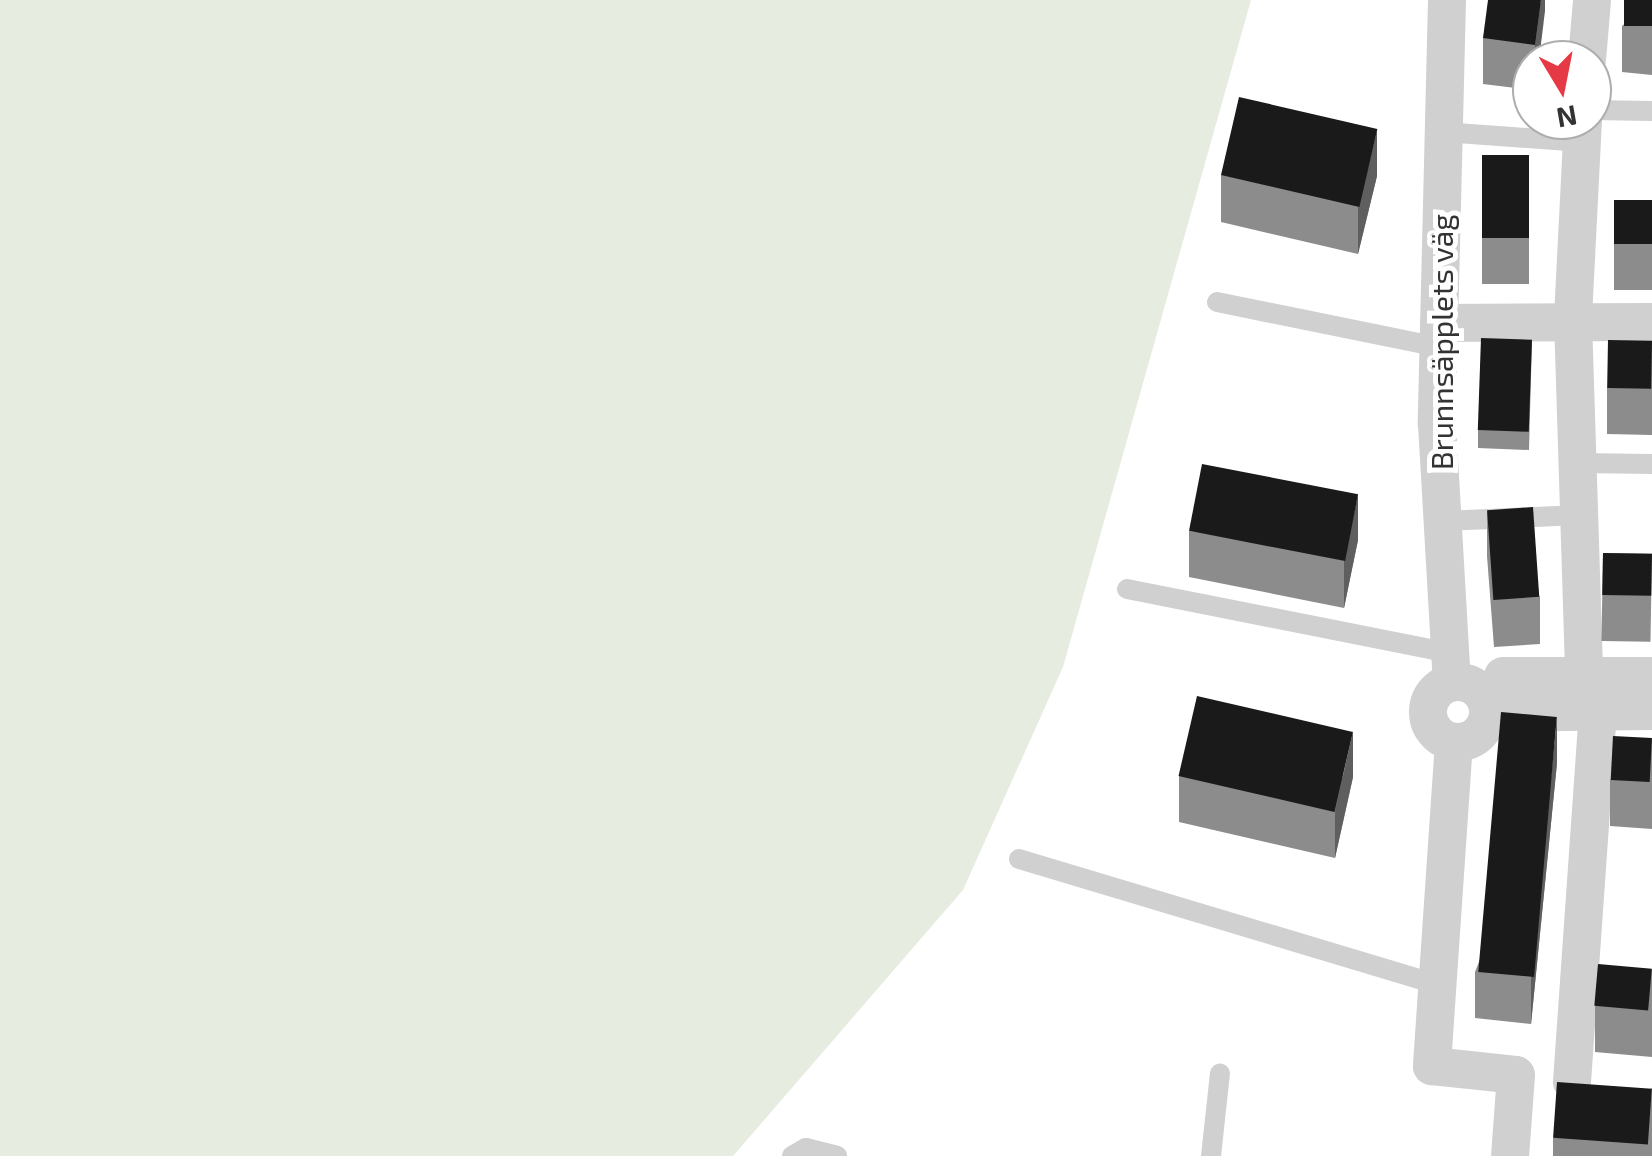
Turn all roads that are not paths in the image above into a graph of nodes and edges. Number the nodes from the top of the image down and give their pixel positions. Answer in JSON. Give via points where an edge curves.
{"nodes":[{"id":1,"x":1447,"y":0,"type":"edge"},
{"id":2,"x":1592,"y":0,"type":"edge"},
{"id":3,"x":1589,"y":40,"type":"edge"},
{"id":4,"x":1652,"y":111,"type":"edge"},
{"id":5,"x":1612,"y":119,"type":"edge"},
{"id":6,"x":1512,"y":128,"type":"edge"},
{"id":7,"x":1443,"y":132,"type":"junction"},
{"id":8,"x":1585,"y":140,"type":"edge"},
{"id":9,"x":1217,"y":302,"type":"dead end"},
{"id":10,"x":1574,"y":320,"type":"junction"},
{"id":11,"x":1652,"y":322,"type":"edge"},
{"id":12,"x":1438,"y":335,"type":"junction"},
{"id":13,"x":1578,"y":463,"type":"junction"},
{"id":14,"x":1652,"y":464,"type":"edge"},
{"id":15,"x":1579,"y":514,"type":"junction"},
{"id":16,"x":1443,"y":521,"type":"junction"},
{"id":17,"x":1126,"y":589,"type":"dead end"},
{"id":18,"x":1452,"y":668,"type":"junction"},
{"id":19,"x":1503,"y":676,"type":"dead end"},
{"id":20,"x":1652,"y":676,"type":"edge"},
{"id":21,"x":1591,"y":692,"type":"junction"},
{"id":22,"x":1652,"y":711,"type":"edge"},
{"id":23,"x":1488,"y":713,"type":"junction"},
{"id":24,"x":1454,"y":742,"type":"junction"},
{"id":25,"x":1019,"y":859,"type":"dead end"},
{"id":26,"x":1438,"y":985,"type":"junction"},
{"id":27,"x":1220,"y":1073,"type":"dead end"},
{"id":28,"x":1516,"y":1075,"type":"junction"},
{"id":29,"x":792,"y":1156,"type":"edge"},
{"id":30,"x":837,"y":1156,"type":"edge"},
{"id":31,"x":1211,"y":1156,"type":"edge"},
{"id":32,"x":1510,"y":1156,"type":"edge"}],
"edges":[{"from":1,"to":7,"type":"street","name":"Brunnsäpplets väg"},
{"from":2,"to":3,"type":"street"},
{"from":4,"to":5,"type":"lane"},
{"from":6,"to":7,"type":"lane"},
{"from":7,"to":12,"type":"street","name":"Brunnsäpplets väg"},
{"from":8,"to":10,"type":"street"},
{"from":9,"to":12,"type":"lane"},
{"from":10,"to":11,"type":"street"},
{"from":10,"to":12,"type":"street"},
{"from":10,"to":13,"type":"street"},
{"from":12,"to":16,"type":"street","name":"Brunnsäpplets väg"},
{"from":13,"to":14,"type":"lane"},
{"from":13,"to":15,"type":"street"},
{"from":15,"to":16,"type":"lane"},
{"from":15,"to":21,"type":"street"},
{"from":16,"to":18,"type":"street","name":"Brunnsäpplets väg"},
{"from":17,"to":18,"type":"lane"},
{"from":18,"to":23,"type":"street","via":[[1477,689]]},
{"from":18,"to":24,"type":"street","via":[[1428,705],[1438,736]]},
{"from":19,"to":21,"type":"street"},
{"from":20,"to":21,"type":"street"},
{"from":21,"to":22,"type":"street"},
{"from":21,"to":23,"type":"street"},
{"from":21,"to":28,"type":"street","via":[[1588,1084]]},
{"from":23,"to":24,"type":"street","via":[[1477,735]]},
{"from":24,"to":26,"type":"street"},
{"from":25,"to":26,"type":"lane"},
{"from":26,"to":28,"type":"street","via":[[1432,1066]]},
{"from":27,"to":31,"type":"lane"},
{"from":28,"to":32,"type":"street"},
{"from":29,"to":30,"type":"lane","via":[[806,1148]]}]}
